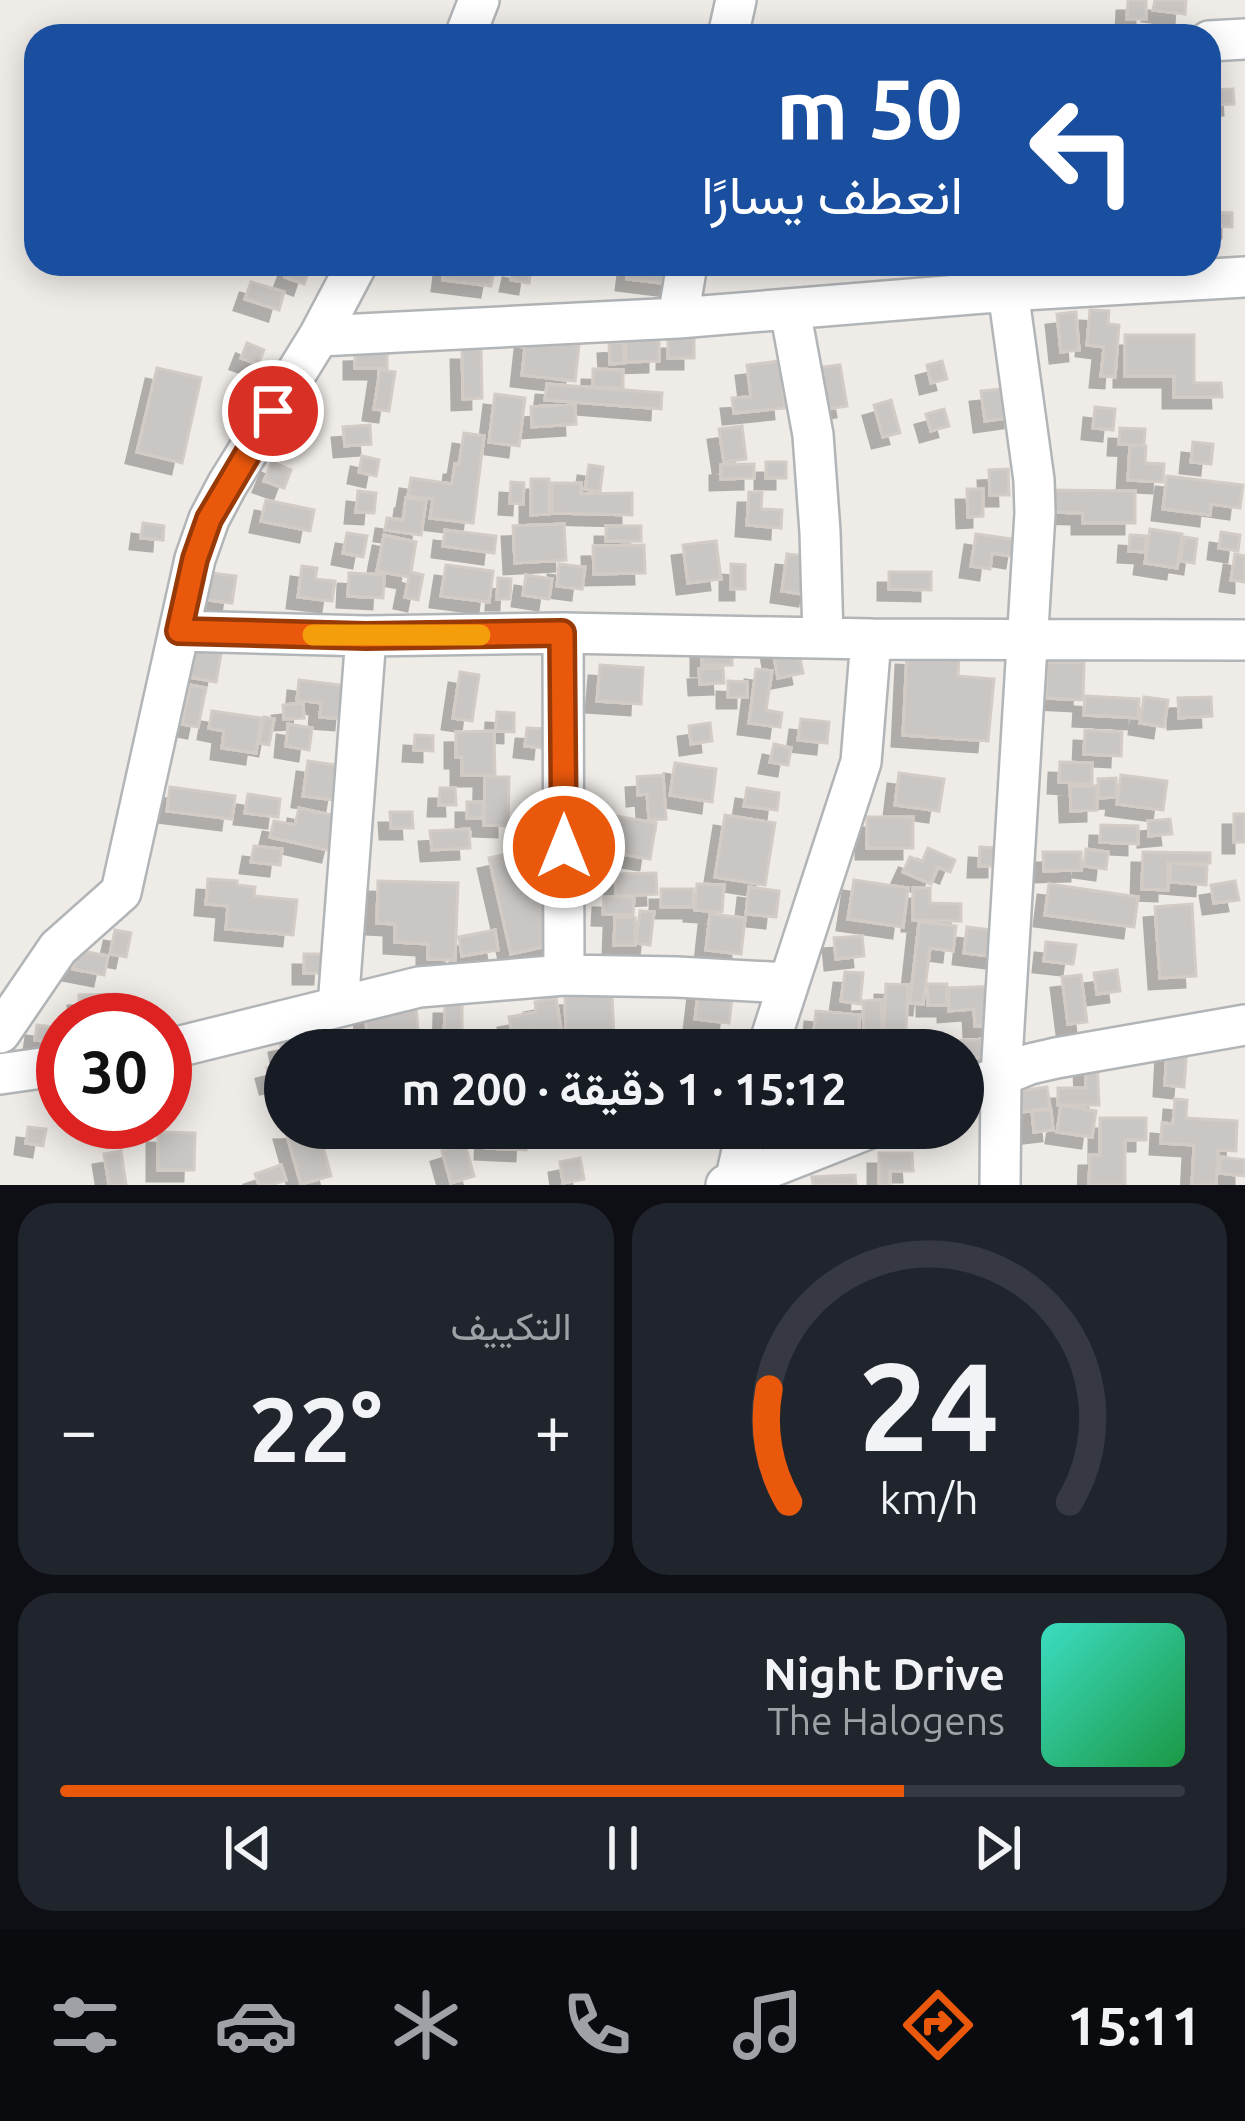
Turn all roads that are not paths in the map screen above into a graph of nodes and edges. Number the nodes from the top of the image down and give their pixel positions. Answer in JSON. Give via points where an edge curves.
{"nodes":[{"id":1,"x":351,"y":276,"type":"edge"},
{"id":2,"x":685,"y":276,"type":"edge"},
{"id":3,"x":1245,"y":277,"type":"edge"},
{"id":4,"x":1008,"y":291,"type":"junction"},
{"id":5,"x":790,"y":310,"type":"junction"},
{"id":6,"x":678,"y":318,"type":"junction"},
{"id":7,"x":319,"y":336,"type":"junction"},
{"id":8,"x":179,"y":631,"type":"junction"},
{"id":9,"x":562,"y":633,"type":"junction"},
{"id":10,"x":366,"y":636,"type":"junction"},
{"id":11,"x":823,"y":638,"type":"junction"},
{"id":12,"x":871,"y":639,"type":"junction"},
{"id":13,"x":1025,"y":640,"type":"junction"},
{"id":14,"x":1245,"y":640,"type":"edge"},
{"id":15,"x":565,"y":975,"type":"junction"},
{"id":16,"x":788,"y":983,"type":"junction"},
{"id":17,"x":338,"y":1007,"type":"junction"},
{"id":18,"x":1245,"y":1025,"type":"edge"},
{"id":19,"x":774,"y":1029,"type":"edge"},
{"id":20,"x":0,"y":1033,"type":"edge"},
{"id":21,"x":192,"y":1043,"type":"edge"},
{"id":22,"x":36,"y":1069,"type":"edge"},
{"id":23,"x":0,"y":1074,"type":"edge"},
{"id":24,"x":1001,"y":1076,"type":"junction"},
{"id":25,"x":984,"y":1083,"type":"edge"},
{"id":26,"x":740,"y":1149,"type":"edge"},
{"id":27,"x":817,"y":1149,"type":"edge"},
{"id":28,"x":730,"y":1183,"type":"edge"},
{"id":29,"x":1000,"y":1185,"type":"edge"}],
"edges":[{"from":1,"to":7,"type":"street"},
{"from":2,"to":6,"type":"street"},
{"from":3,"to":4,"type":"street"},
{"from":4,"to":5,"type":"street"},
{"from":4,"to":13,"type":"street","via":[[1034,480]]},
{"from":5,"to":6,"type":"street"},
{"from":5,"to":11,"type":"street","via":[[813,435]]},
{"from":6,"to":7,"type":"street"},
{"from":7,"to":8,"type":"street","via":[[209,519]]},
{"from":8,"to":10,"type":"street"},
{"from":8,"to":20,"type":"street","via":[[121,892],[58,949]]},
{"from":9,"to":10,"type":"street"},
{"from":9,"to":11,"type":"street"},
{"from":9,"to":15,"type":"street"},
{"from":10,"to":17,"type":"street"},
{"from":11,"to":12,"type":"street"},
{"from":12,"to":13,"type":"street"},
{"from":12,"to":16,"type":"street","via":[[860,762]]},
{"from":13,"to":14,"type":"street"},
{"from":13,"to":24,"type":"street"},
{"from":15,"to":16,"type":"street"},
{"from":15,"to":17,"type":"street","via":[[419,987]]},
{"from":16,"to":19,"type":"street"},
{"from":17,"to":21,"type":"street"},
{"from":18,"to":24,"type":"street","via":[[1056,1058]]},
{"from":22,"to":23,"type":"street"},
{"from":24,"to":25,"type":"street"},
{"from":24,"to":29,"type":"street"},
{"from":26,"to":28,"type":"street"},
{"from":27,"to":28,"type":"street"}]}
